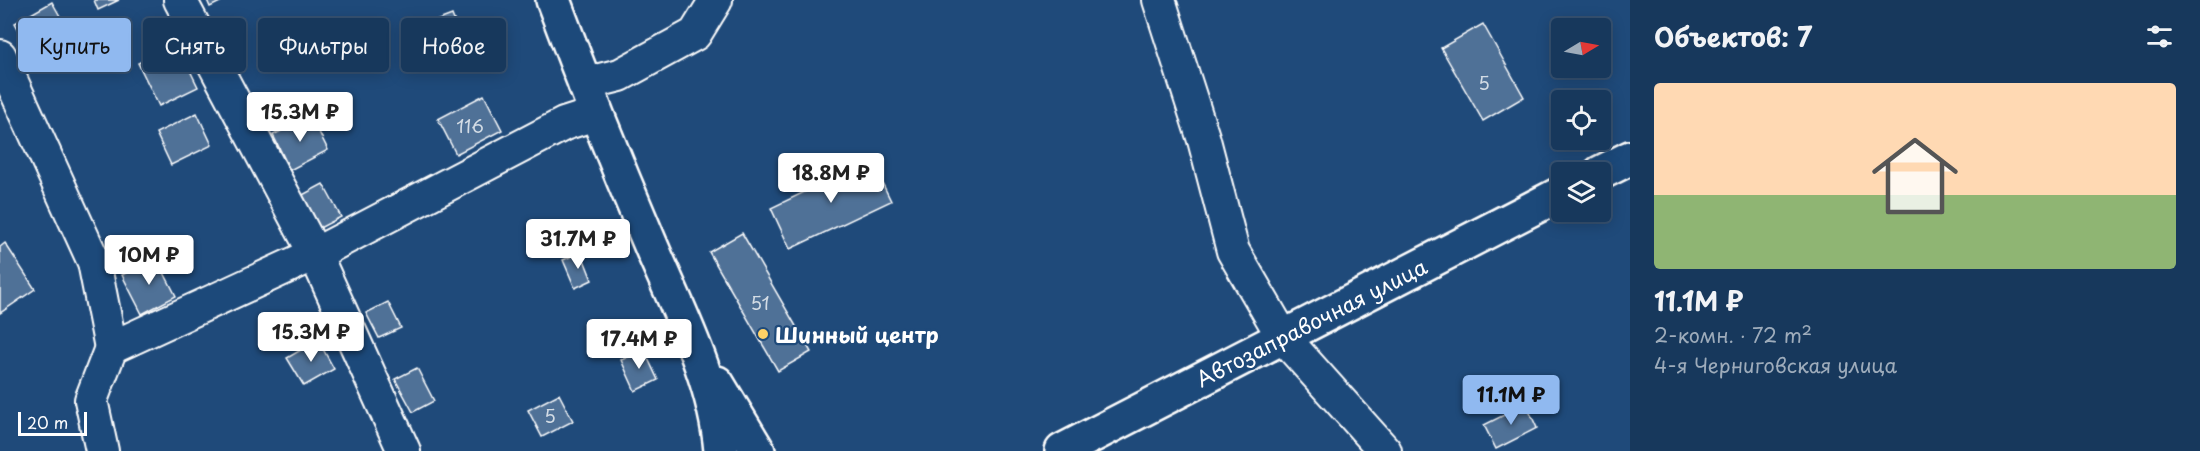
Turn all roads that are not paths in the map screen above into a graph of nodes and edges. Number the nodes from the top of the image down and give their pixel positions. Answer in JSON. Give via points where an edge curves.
{"nodes":[{"id":1,"x":180,"y":0,"type":"edge"},
{"id":2,"x":553,"y":0,"type":"edge"},
{"id":3,"x":716,"y":0,"type":"edge"},
{"id":4,"x":1159,"y":0,"type":"edge"},
{"id":5,"x":0,"y":56,"type":"edge"},
{"id":6,"x":589,"y":99,"type":"junction"},
{"id":7,"x":1630,"y":158,"type":"edge"},
{"id":8,"x":1611,"y":168,"type":"edge"},
{"id":9,"x":1551,"y":199,"type":"edge"},
{"id":10,"x":315,"y":254,"type":"junction"},
{"id":11,"x":1283,"y":337,"type":"junction"},
{"id":12,"x":691,"y":340,"type":"junction"},
{"id":13,"x":111,"y":348,"type":"junction"},
{"id":14,"x":102,"y":451,"type":"edge"},
{"id":15,"x":404,"y":451,"type":"edge"},
{"id":16,"x":721,"y":451,"type":"edge"},
{"id":17,"x":758,"y":451,"type":"edge"},
{"id":18,"x":1062,"y":451,"type":"edge"},
{"id":19,"x":1385,"y":451,"type":"edge"}],
"edges":[{"from":1,"to":10,"type":"street"},
{"from":2,"to":6,"type":"main road"},
{"from":3,"to":6,"type":"street","via":[[695,34],[620,75]]},
{"from":4,"to":11,"type":"street","via":[[1204,140],[1233,251]]},
{"from":5,"to":13,"type":"street","via":[[94,262]]},
{"from":6,"to":10,"type":"street","via":[[564,124]]},
{"from":6,"to":12,"type":"main road"},
{"from":7,"to":8,"type":"main road"},
{"from":9,"to":11,"type":"main road","name":"Автозаправочная улица"},
{"from":10,"to":13,"type":"street"},
{"from":10,"to":15,"type":"street"},
{"from":11,"to":18,"type":"main road","name":"Автозаправочная улица"},
{"from":11,"to":19,"type":"street"},
{"from":12,"to":16,"type":"main road","via":[[712,399]]},
{"from":12,"to":17,"type":"main road"},
{"from":13,"to":14,"type":"street","via":[[91,400]]}]}
